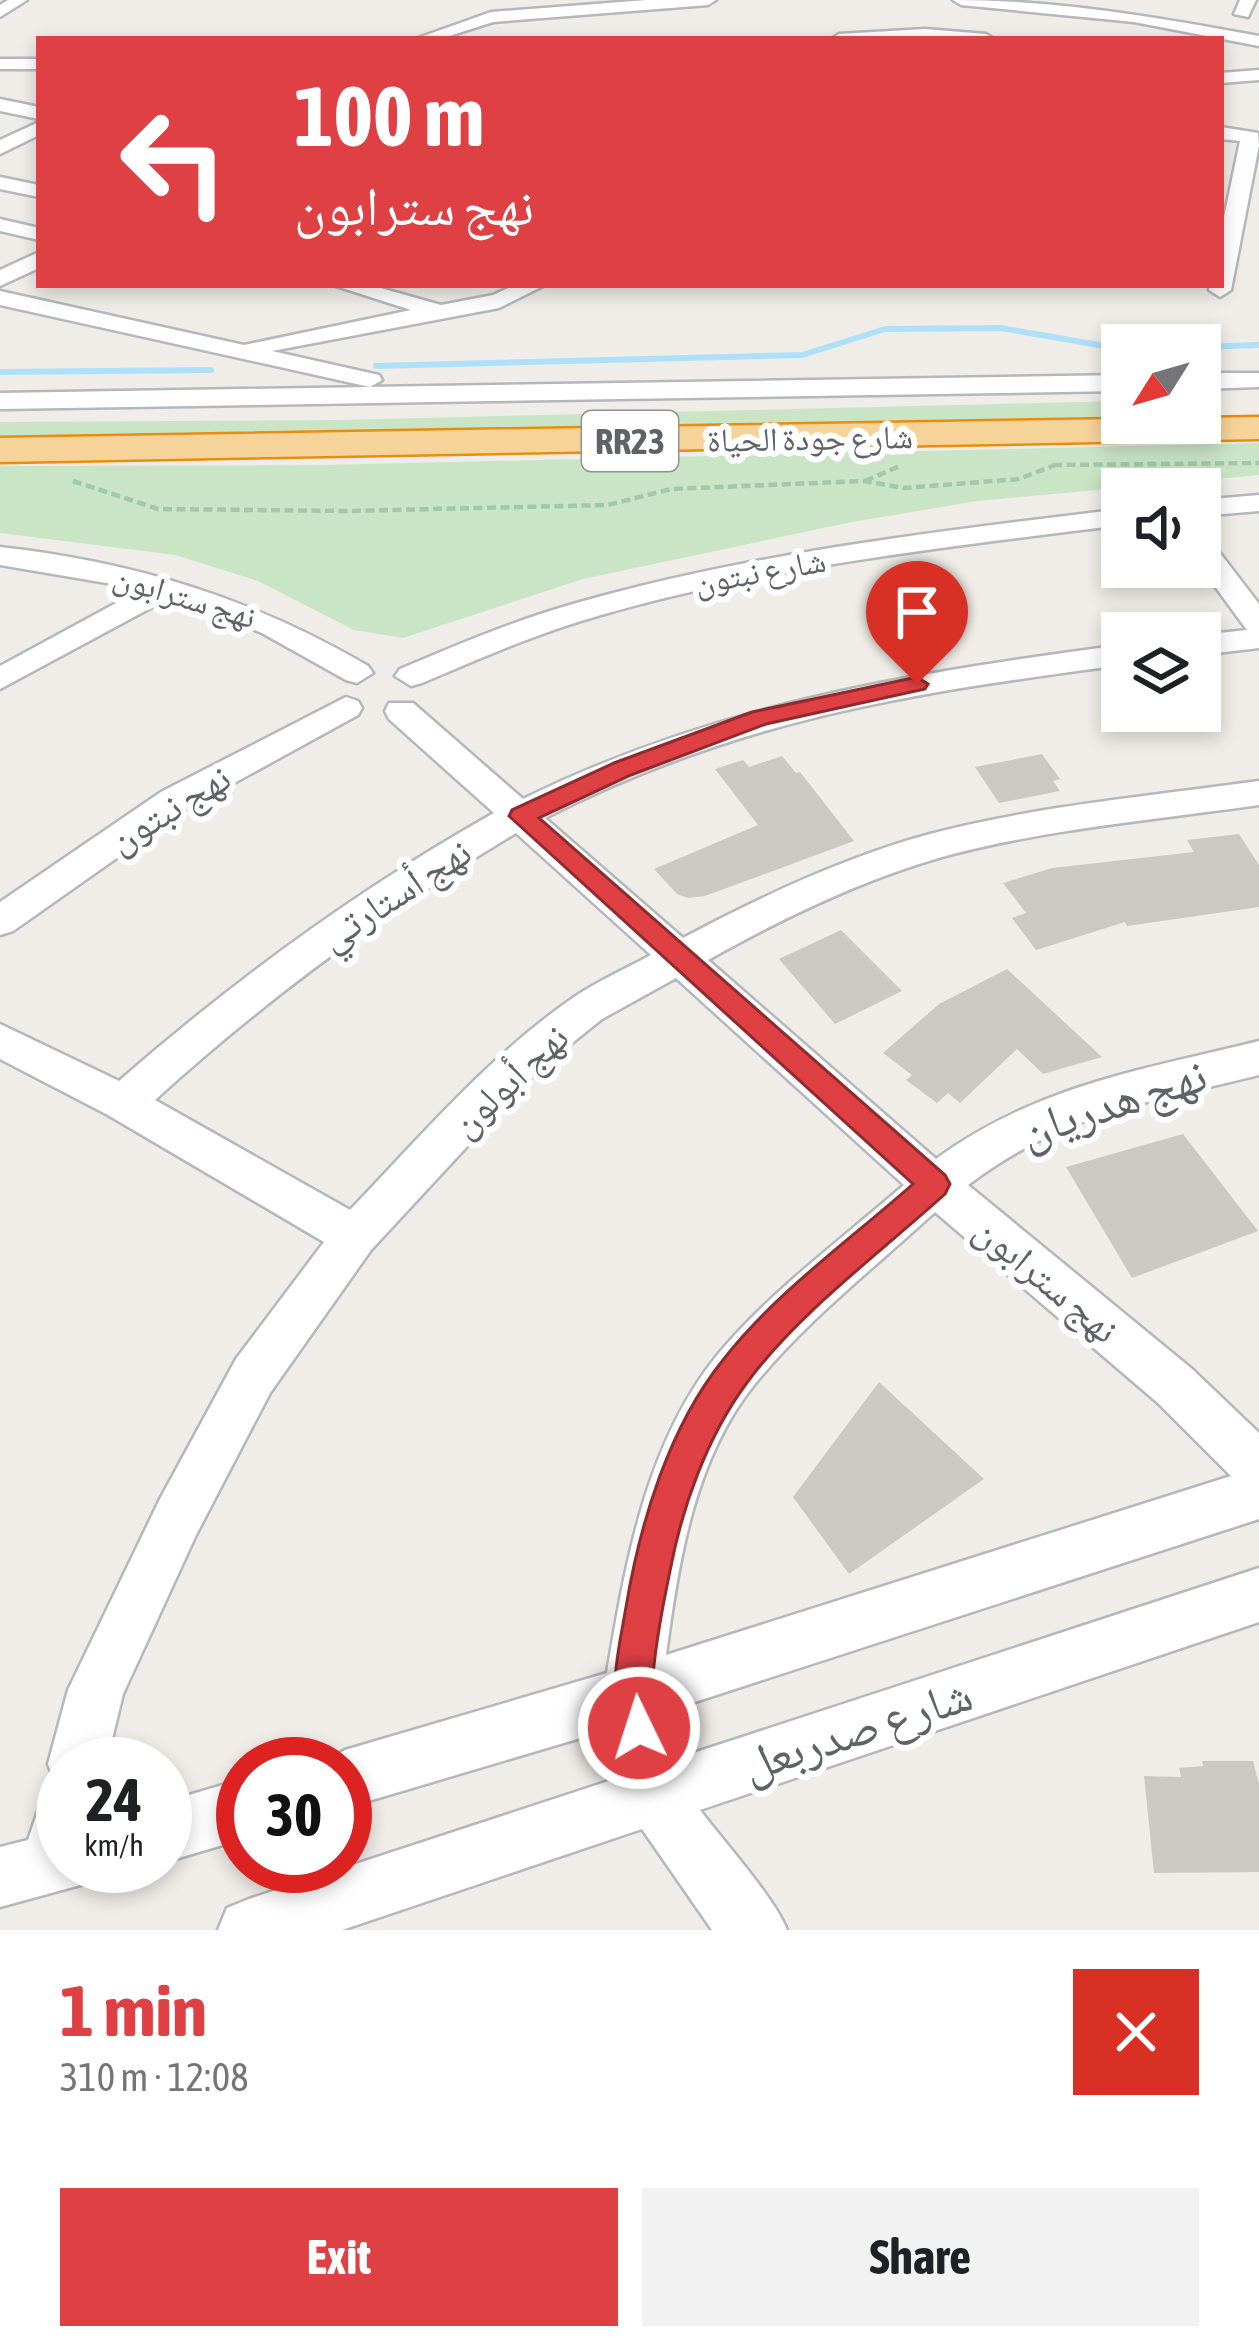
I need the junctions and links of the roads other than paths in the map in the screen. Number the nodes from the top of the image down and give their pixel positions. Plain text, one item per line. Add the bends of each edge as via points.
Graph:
1 (19, 0) edge
2 (708, 0) edge
3 (962, 0) edge
4 (1003, 2) edge
5 (1141, 6) edge
6 (1184, 6) dead end
7 (1250, 10) edge
8 (0, 11) edge
9 (1222, 12) dead end
10 (459, 26) junction
11 (516, 34) dead end
12 (431, 36) edge
13 (891, 36) edge
14 (949, 36) edge
15 (1126, 36) edge
16 (1259, 41) edge
17 (6, 63) edge
18 (36, 64) edge
19 (1259, 75) edge
20 (1224, 78) edge
21 (0, 105) edge
22 (36, 112) edge
23 (36, 129) edge
24 (1224, 134) edge
25 (2, 146) edge
26 (36, 151) edge
27 (1232, 173) edge
28 (0, 183) edge
29 (36, 190) edge
30 (1227, 217) edge
31 (1224, 252) edge
32 (36, 261) edge
33 (1, 283) edge
34 (355, 288) edge
35 (527, 288) edge
36 (443, 311) junction
37 (244, 352) junction
38 (1259, 380) edge
39 (1221, 381) edge
40 (1101, 383) edge
41 (434, 394) junction
42 (1259, 394) edge
43 (1221, 395) edge
44 (221, 398) junction
45 (1101, 398) edge
46 (0, 401) edge
47 (0, 418) edge
48 (1259, 428) edge
49 (0, 450) edge
50 (1259, 503) edge
51 (1221, 506) edge
52 (1101, 520) edge
53 (0, 556) edge
54 (1221, 574) edge
55 (169, 586) junction
56 (1259, 625) edge
57 (1259, 638) edge
58 (1221, 643) edge
59 (1101, 658) edge
60 (357, 673) junction
61 (0, 679) edge
62 (406, 694) junction
63 (346, 708) junction
64 (1259, 793) edge
65 (521, 816) junction
66 (0, 921) edge
67 (677, 958) junction
68 (0, 1040) edge
69 (1259, 1058) edge
70 (123, 1102) junction
71 (934, 1184) junction
72 (355, 1236) junction
73 (1259, 1468) edge
74 (1259, 1493) edge
75 (1259, 1595) edge
76 (632, 1694) junction
77 (84, 1737) edge
78 (372, 1771) edge
79 (655, 1796) junction
80 (249, 1930) edge
81 (757, 1930) edge

1 - 8 street
2 - 10 street via 505,15
3 - 4 street
4 - 5 street
5 - 6 street
5 - 15 street
5 - 16 street
7 - 9 street
10 - 11 street
10 - 12 street
13 - 14 street
17 - 18 street
19 - 20 street
21 - 22 street
23 - 25 street
24 - 27 street via 1251,137
25 - 26 street
27 - 30 street
28 - 29 street
30 - 31 street
32 - 33 street
33 - 37 street
34 - 36 street
35 - 36 street
36 - 37 street
37 - 41 street
37 - 44 street via 248,379
38 - 39 street
40 - 41 street
41 - 44 street
42 - 43 highway
44 - 46 street
45 - 47 highway, شارع جودة الحياة / RR23
48 - 49 highway, شارع جودة الحياة / RR23
50 - 51 street
52 - 62 street, شارع نبتون via 652,592 500,639
53 - 55 street, نهج سترابون
54 - 56 street
55 - 60 street, نهج سترابون via 293,632
55 - 61 street
57 - 58 street
59 - 65 street, نهج أستارتي via 917,684 760,718
60 - 62 street via 386,668
60 - 63 street via 340,690
62 - 63 street via 371,717
62 - 65 street, نهج سترابون
63 - 66 street, نهج نبتون via 173,801
64 - 67 street, نهج أبولون via 931,847 766,910
65 - 67 street, نهج سترابون
65 - 70 street, نهج أستارتي via 369,904 194,1037
67 - 71 street, نهج سترابون
67 - 72 street, نهج أبولون via 548,1039
68 - 70 street
69 - 71 street, نهج هدريان via 1071,1105 998,1138
70 - 72 street
71 - 73 street, نهج سترابون via 1175,1386
71 - 76 street, نهج هدريان via 772,1330 706,1418 651,1568
72 - 77 street, نهج أبولون via 253,1376 96,1690
74 - 76 street
75 - 79 street, شارع صدربعل
76 - 78 street
76 - 79 street, نهج هدريان
79 - 80 street, شارع صدربعل
79 - 81 street, نهج هدريان

